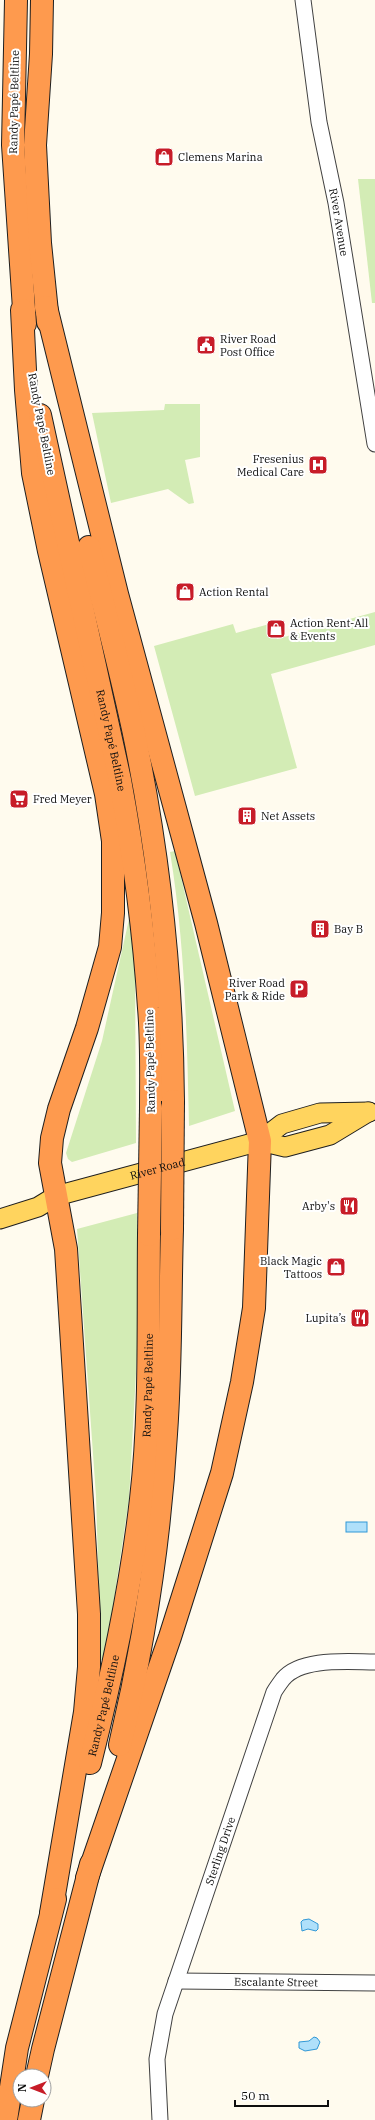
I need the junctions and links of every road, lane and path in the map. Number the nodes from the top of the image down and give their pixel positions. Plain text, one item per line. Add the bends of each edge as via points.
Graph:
1 (16, 0) edge
2 (42, 0) edge
3 (302, 0) edge
4 (46, 307) junction
5 (22, 310) junction
6 (375, 444) edge
7 (372, 1111) edge
8 (260, 1141) junction
9 (56, 1196) junction
10 (0, 1208) edge
11 (0, 1219) edge
12 (375, 1662) edge
13 (88, 1878) junction
14 (51, 1914) junction
15 (176, 1981) junction
16 (375, 1983) edge
17 (39, 2068) edge
18 (31, 2108) edge
19 (6, 2120) edge
20 (29, 2120) edge
21 (160, 2120) edge

1 - 5 highway, Randy Papé Beltline via 12,145
2 - 4 highway, Randy Papé Beltline via 35,145
3 - 6 street, River Avenue via 319,122 336,203
4 - 8 highway via 117,594 206,923
4 - 13 highway, Randy Papé Beltline, bridge via 57,388 76,490 133,728 155,856 168,968 173,1101 166,1434 150,1588 132,1694
5 - 9 highway via 33,473 106,794 113,841 114,913 110,947 54,1130 50,1170
5 - 14 highway, Randy Papé Beltline, bridge via 41,423 130,831 150,1010 147,1398 141,1498 109,1687
7 - 8 main road, River Road via 330,1135 285,1146
8 - 9 main road, River Road
8 - 13 highway via 254,1308 242,1382 222,1473
9 - 10 main road via 35,1196
9 - 11 main road via 38,1207
9 - 14 highway via 66,1249 89,1614 89,1667 85,1712
12 - 15 street, Sterling Drive via 311,1664 283,1678 274,1692
13 - 17 highway, Randy Papé Beltline
14 - 19 highway, Randy Papé Beltline via 17,2048
15 - 16 street, Escalante Street
15 - 21 street, Sterling Drive via 160,2035 156,2059
18 - 20 highway

